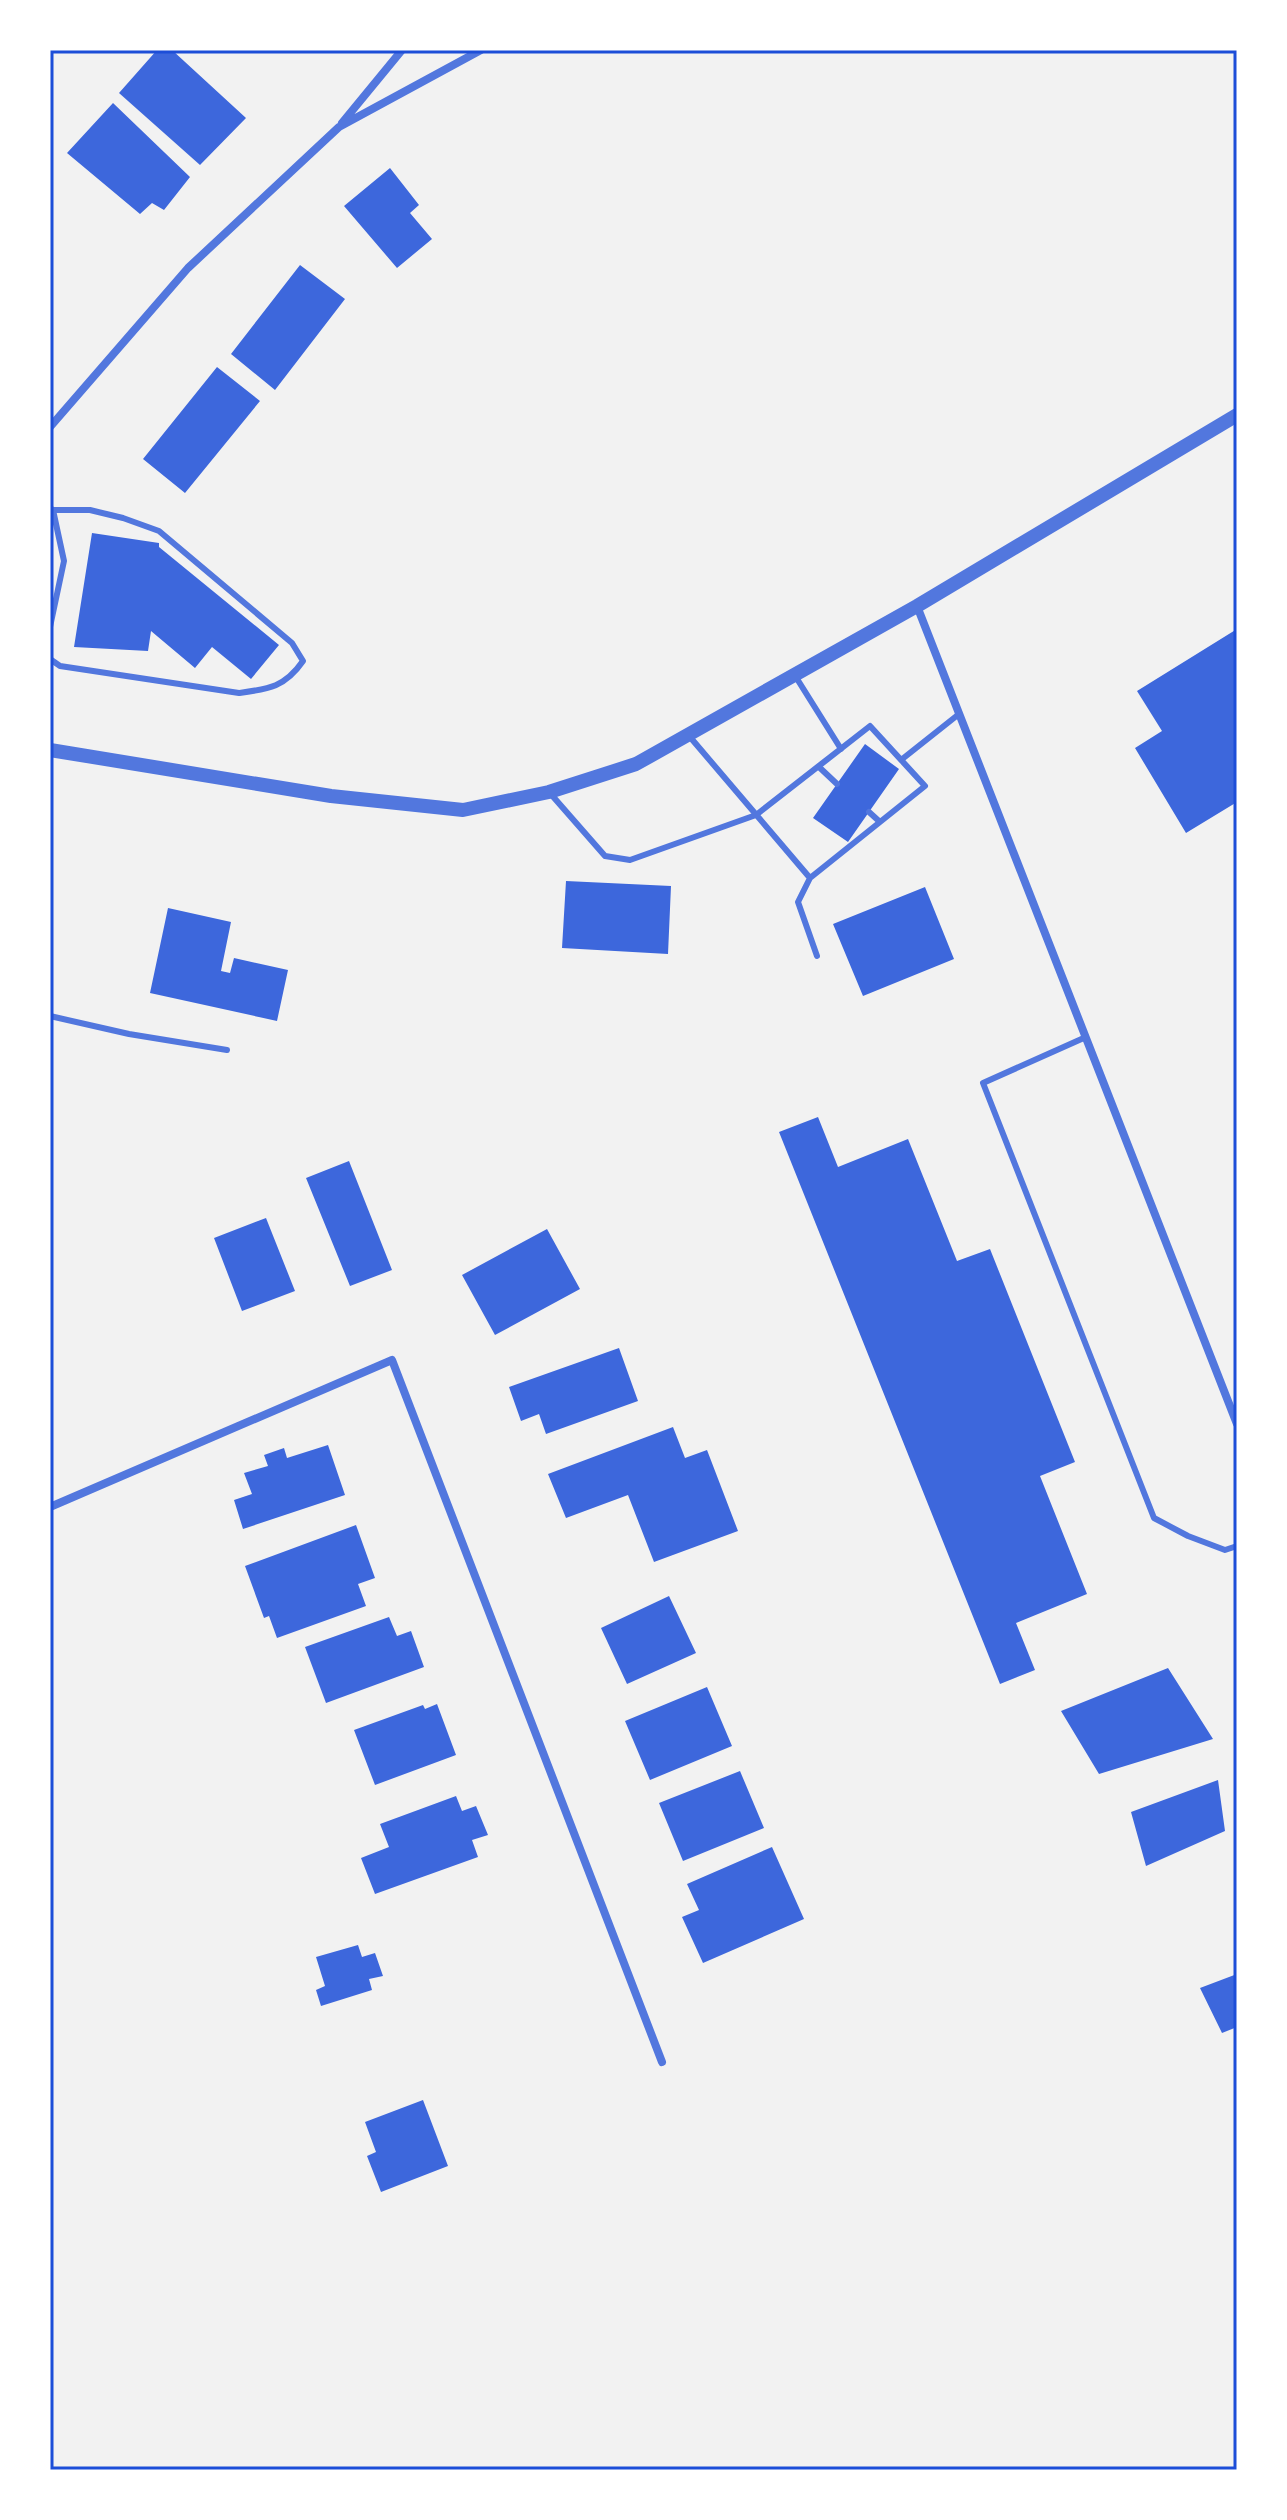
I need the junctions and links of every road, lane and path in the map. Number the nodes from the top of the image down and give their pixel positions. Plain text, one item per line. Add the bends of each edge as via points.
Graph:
1 (402, 50) edge
2 (481, 50) edge
3 (339, 127) junction
4 (1237, 415) edge
5 (50, 427) edge
6 (52, 509) edge
7 (917, 606) junction
8 (50, 627) edge
9 (50, 659) edge
10 (794, 674) junction
11 (959, 714) junction
12 (688, 734) junction
13 (841, 749) junction
14 (50, 750) edge
15 (901, 760) junction
16 (819, 767) junction
17 (837, 784) dead end
18 (549, 792) junction
19 (869, 812) dead end
20 (756, 815) junction
21 (880, 822) junction
22 (810, 878) junction
23 (817, 956) dead end
24 (50, 1016) edge
25 (1086, 1037) junction
26 (227, 1050) dead end
27 (1237, 1424) edge
28 (50, 1507) edge
29 (1237, 1546) edge
30 (662, 2062) dead end

1 - 3 street
2 - 3 street
3 - 5 street via 188,268
4 - 7 street
6 - 8 lane via 64,561
6 - 9 lane via 90,510 159,531 292,643 303,661 292,677 267,690 239,693 60,666
7 - 10 street
7 - 11 street
10 - 12 street
10 - 13 lane
11 - 15 lane
11 - 25 street
12 - 18 street via 636,764
12 - 20 lane
13 - 15 lane via 870,726
13 - 16 lane
14 - 18 street via 331,796 463,810
15 - 21 lane via 925,786
16 - 17 lane
16 - 20 lane
18 - 20 lane via 605,856 630,860
19 - 21 lane
20 - 22 lane
21 - 22 lane
22 - 23 lane via 798,902
24 - 26 lane
25 - 27 street
25 - 29 lane via 983,1083 1154,1518 1225,1550
28 - 30 street via 392,1360

